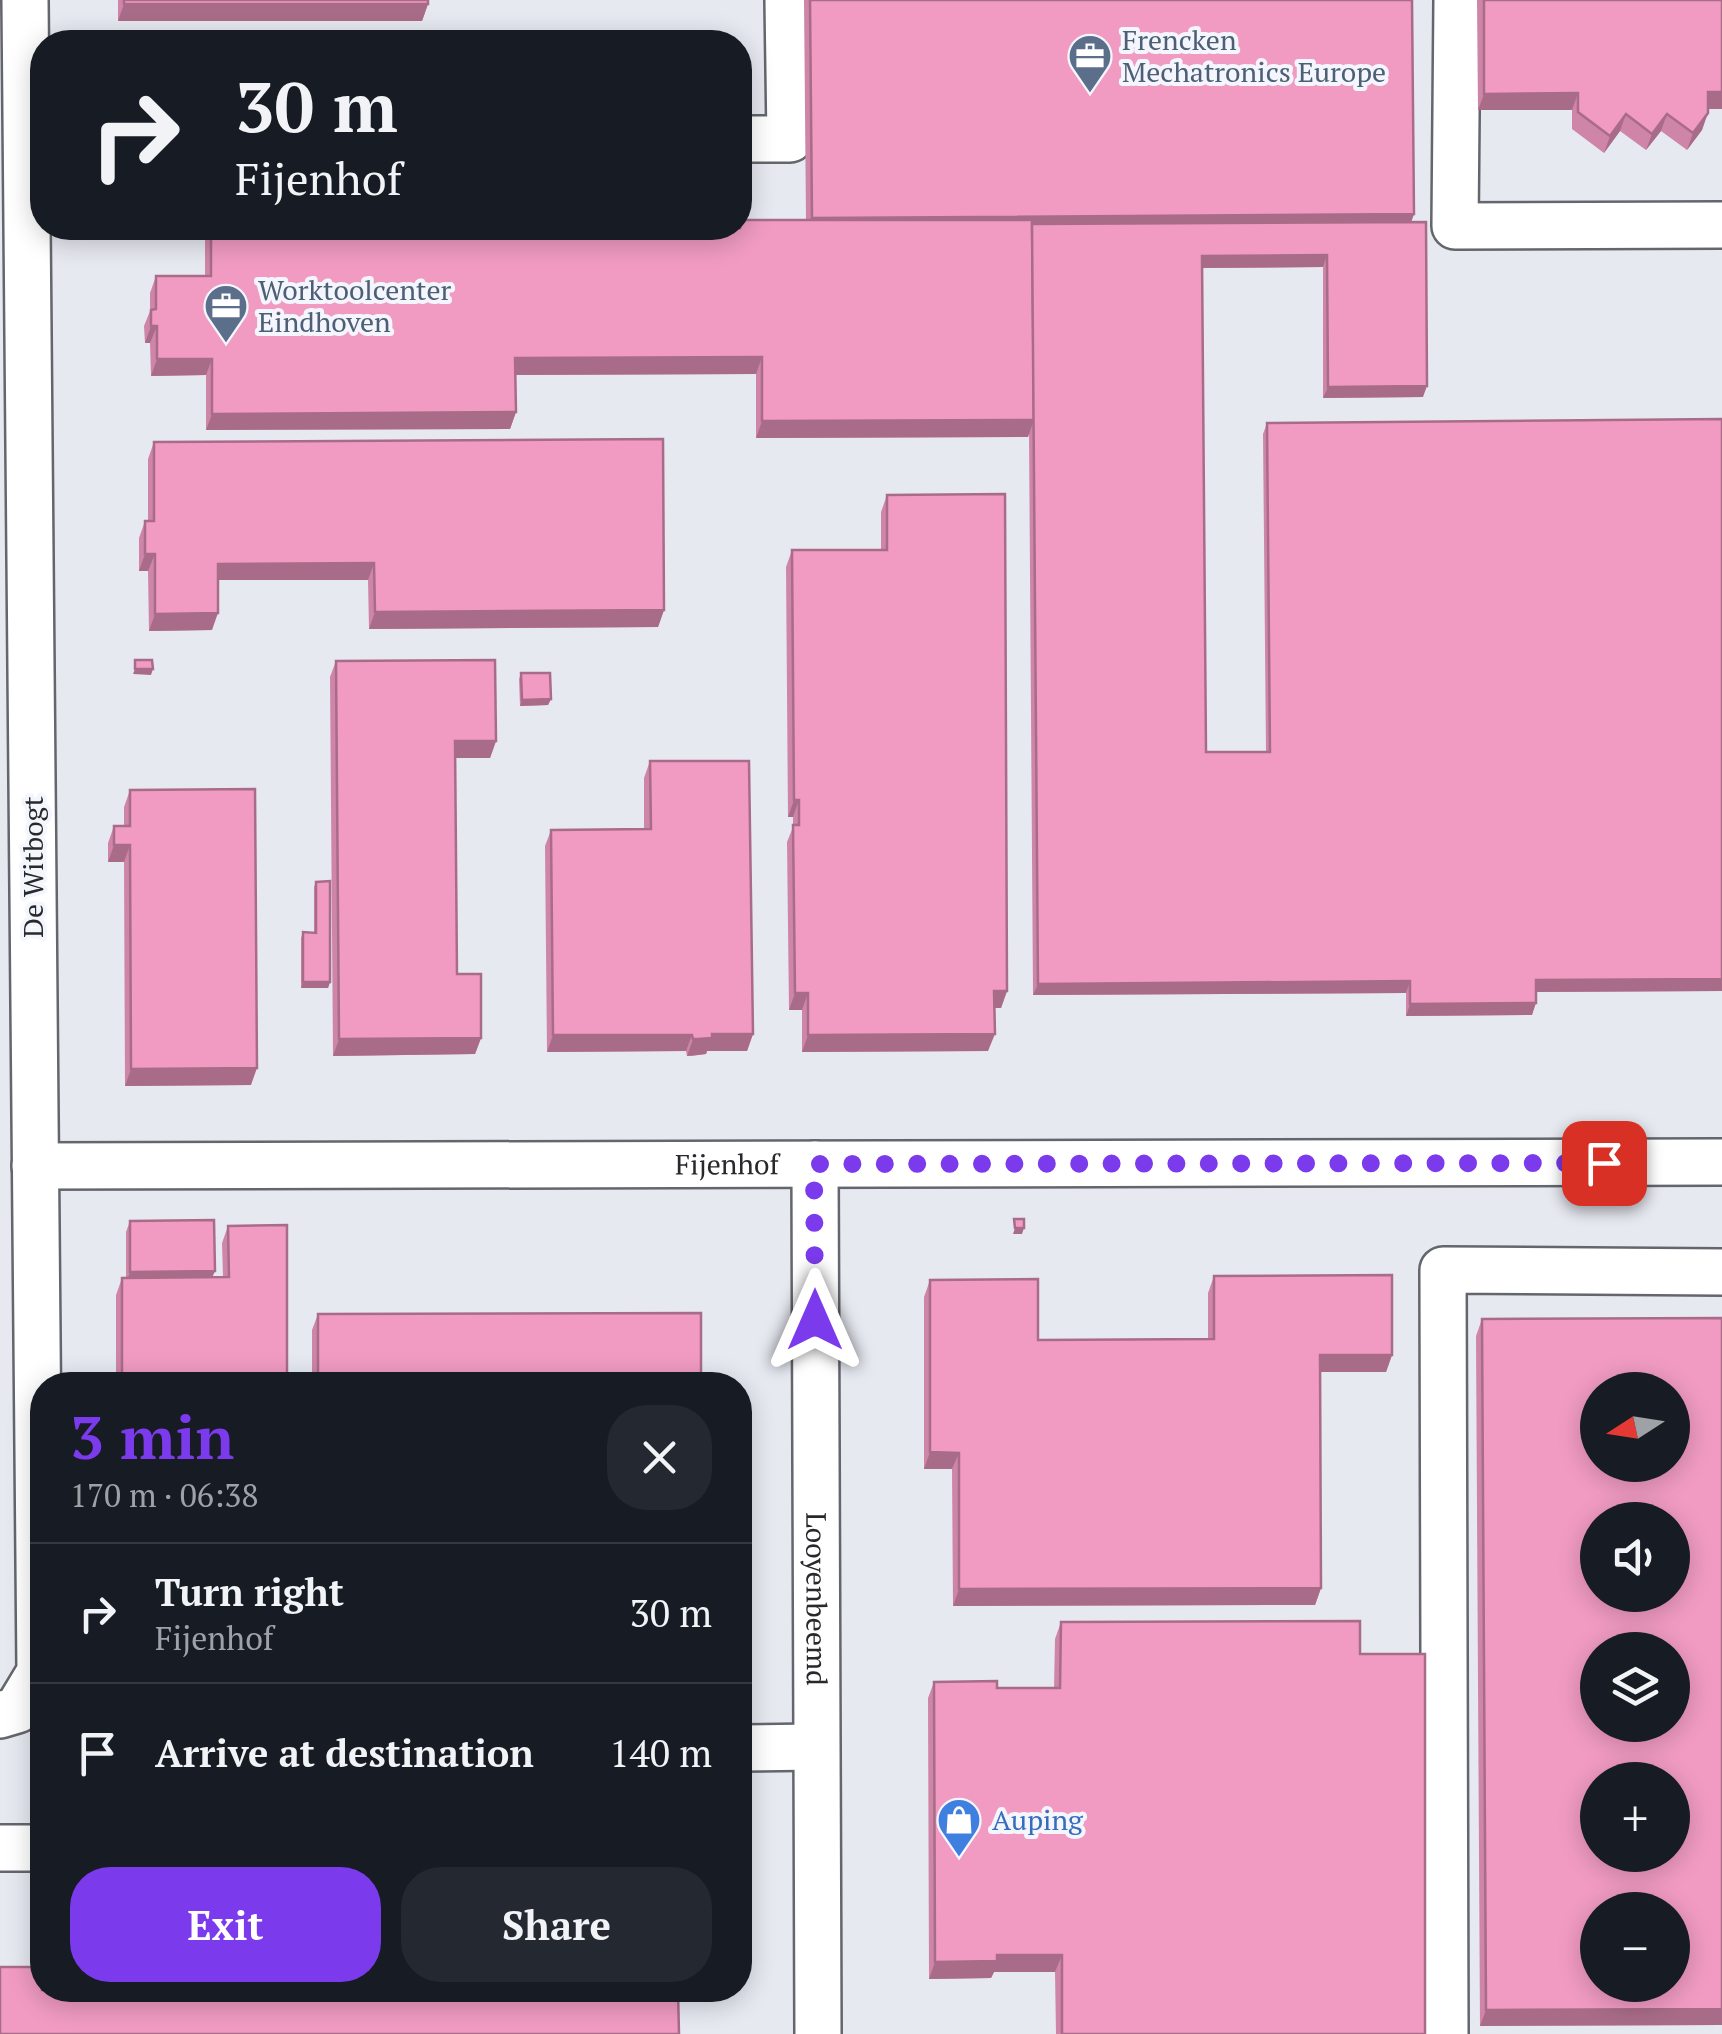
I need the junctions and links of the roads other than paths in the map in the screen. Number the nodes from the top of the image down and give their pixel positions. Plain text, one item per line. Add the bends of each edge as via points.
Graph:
1 (25, 0) edge
2 (788, 0) edge
3 (828, 0) edge
4 (1456, 0) edge
5 (30, 74) edge
6 (829, 100) edge
7 (752, 139) edge
8 (1722, 226) edge
9 (35, 240) edge
10 (1722, 1162) edge
11 (814, 1164) junction
12 (35, 1166) junction
13 (1722, 1272) edge
14 (37, 1372) edge
15 (30, 1689) edge
16 (0, 1715) edge
17 (816, 1747) junction
18 (752, 1748) edge
19 (0, 1848) edge
20 (30, 1848) edge
21 (818, 2034) edge
22 (1445, 2034) edge

1 - 5 street, De Witbogt
2 - 7 street via 790,139
3 - 6 street
4 - 8 street via 1456,226
9 - 12 street, De Witbogt
10 - 11 street, Fijenhof
11 - 12 street, Fijenhof
11 - 17 street, Looyenbeemd
12 - 14 street, De Witbogt
13 - 22 street via 1443,1270
15 - 16 street, De Witbogt via 17,1710
17 - 18 street
17 - 21 street, Looyenbeemd
19 - 20 street

